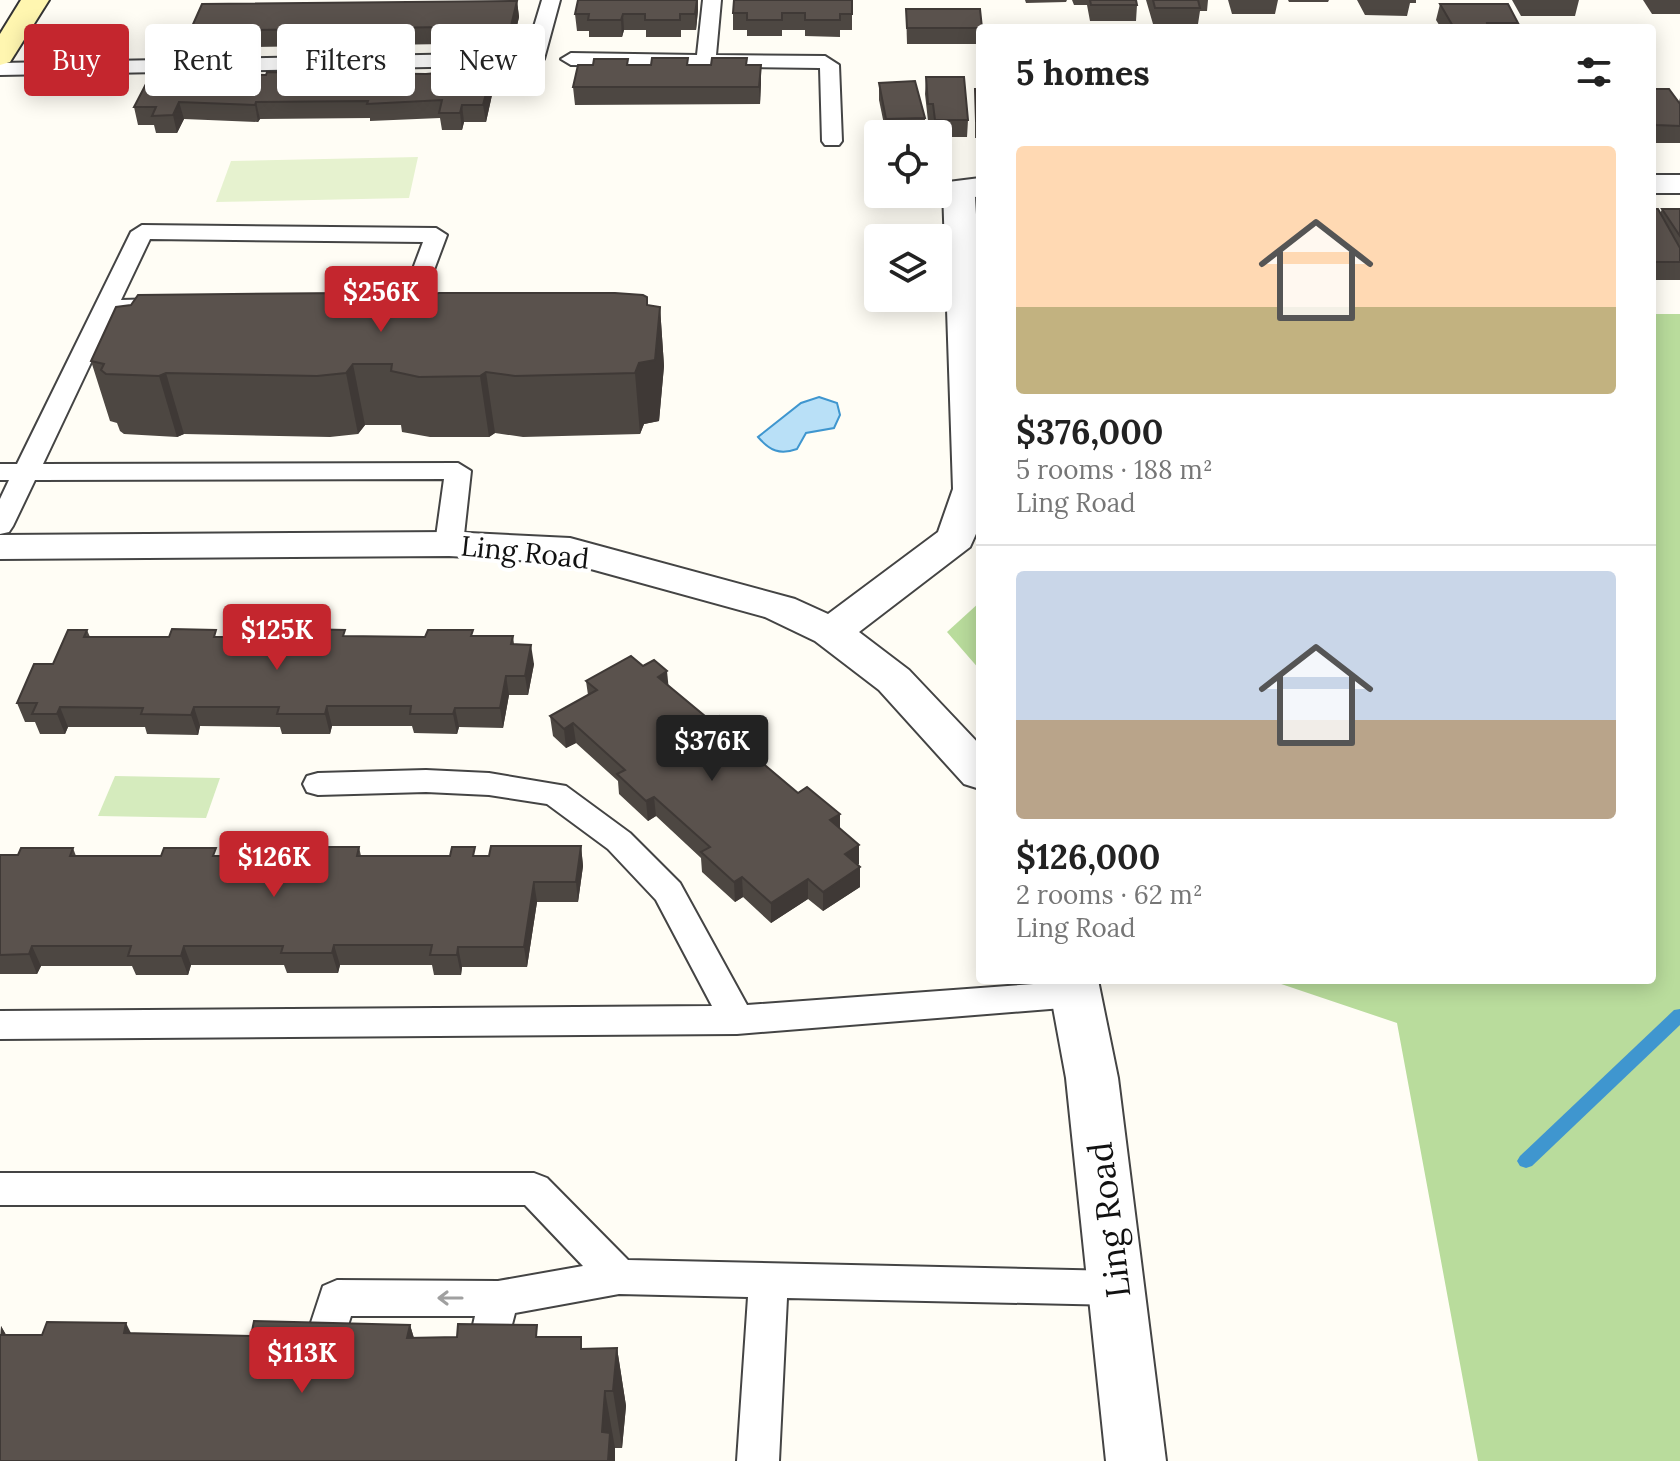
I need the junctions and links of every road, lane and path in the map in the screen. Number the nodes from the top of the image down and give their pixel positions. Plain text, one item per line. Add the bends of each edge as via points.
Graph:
1 (35, 0) edge
2 (551, 0) edge
3 (712, 0) edge
4 (0, 56) edge
5 (571, 59) dead end
6 (706, 59) junction
7 (0, 69) edge
8 (832, 141) dead end
9 (1656, 184) edge
10 (1680, 184) edge
11 (976, 187) edge
12 (350, 305) edge
13 (183, 306) edge
14 (106, 307) junction
15 (12, 473) edge
16 (0, 526) edge
17 (449, 544) junction
18 (0, 547) edge
19 (830, 631) junction
20 (976, 769) edge
21 (318, 784) dead end
22 (1074, 987) edge
23 (737, 1020) junction
24 (0, 1025) edge
25 (0, 1189) edge
26 (619, 1277) junction
27 (769, 1278) junction
28 (1118, 1288) junction
29 (498, 1299) junction
30 (313, 1380) edge
31 (480, 1382) edge
32 (758, 1461) edge
33 (1136, 1461) edge

1 - 4 main road
2 - 7 lane via 534,59
3 - 6 lane
5 - 6 lane
6 - 8 lane via 825,62 832,69
9 - 10 street
11 - 19 street via 959,189 972,489 956,538
12 - 14 lane via 411,305 436,235 142,232
13 - 14 lane
14 - 15 lane
15 - 16 lane
15 - 17 lane via 458,471
17 - 18 street, Ling Road
17 - 19 street, Ling Road via 570,551 780,608
19 - 20 street, Ling Road via 894,680
21 - 23 lane via 426,781 555,794 619,841 668,892
22 - 23 lane
22 - 28 street, Ling Road via 1092,1078
23 - 24 lane
25 - 26 lane via 534,1189
26 - 27 lane
26 - 29 lane
27 - 28 lane
27 - 32 lane
28 - 33 street, Ling Road
29 -> 30 lane via 337,1298
29 - 31 lane

